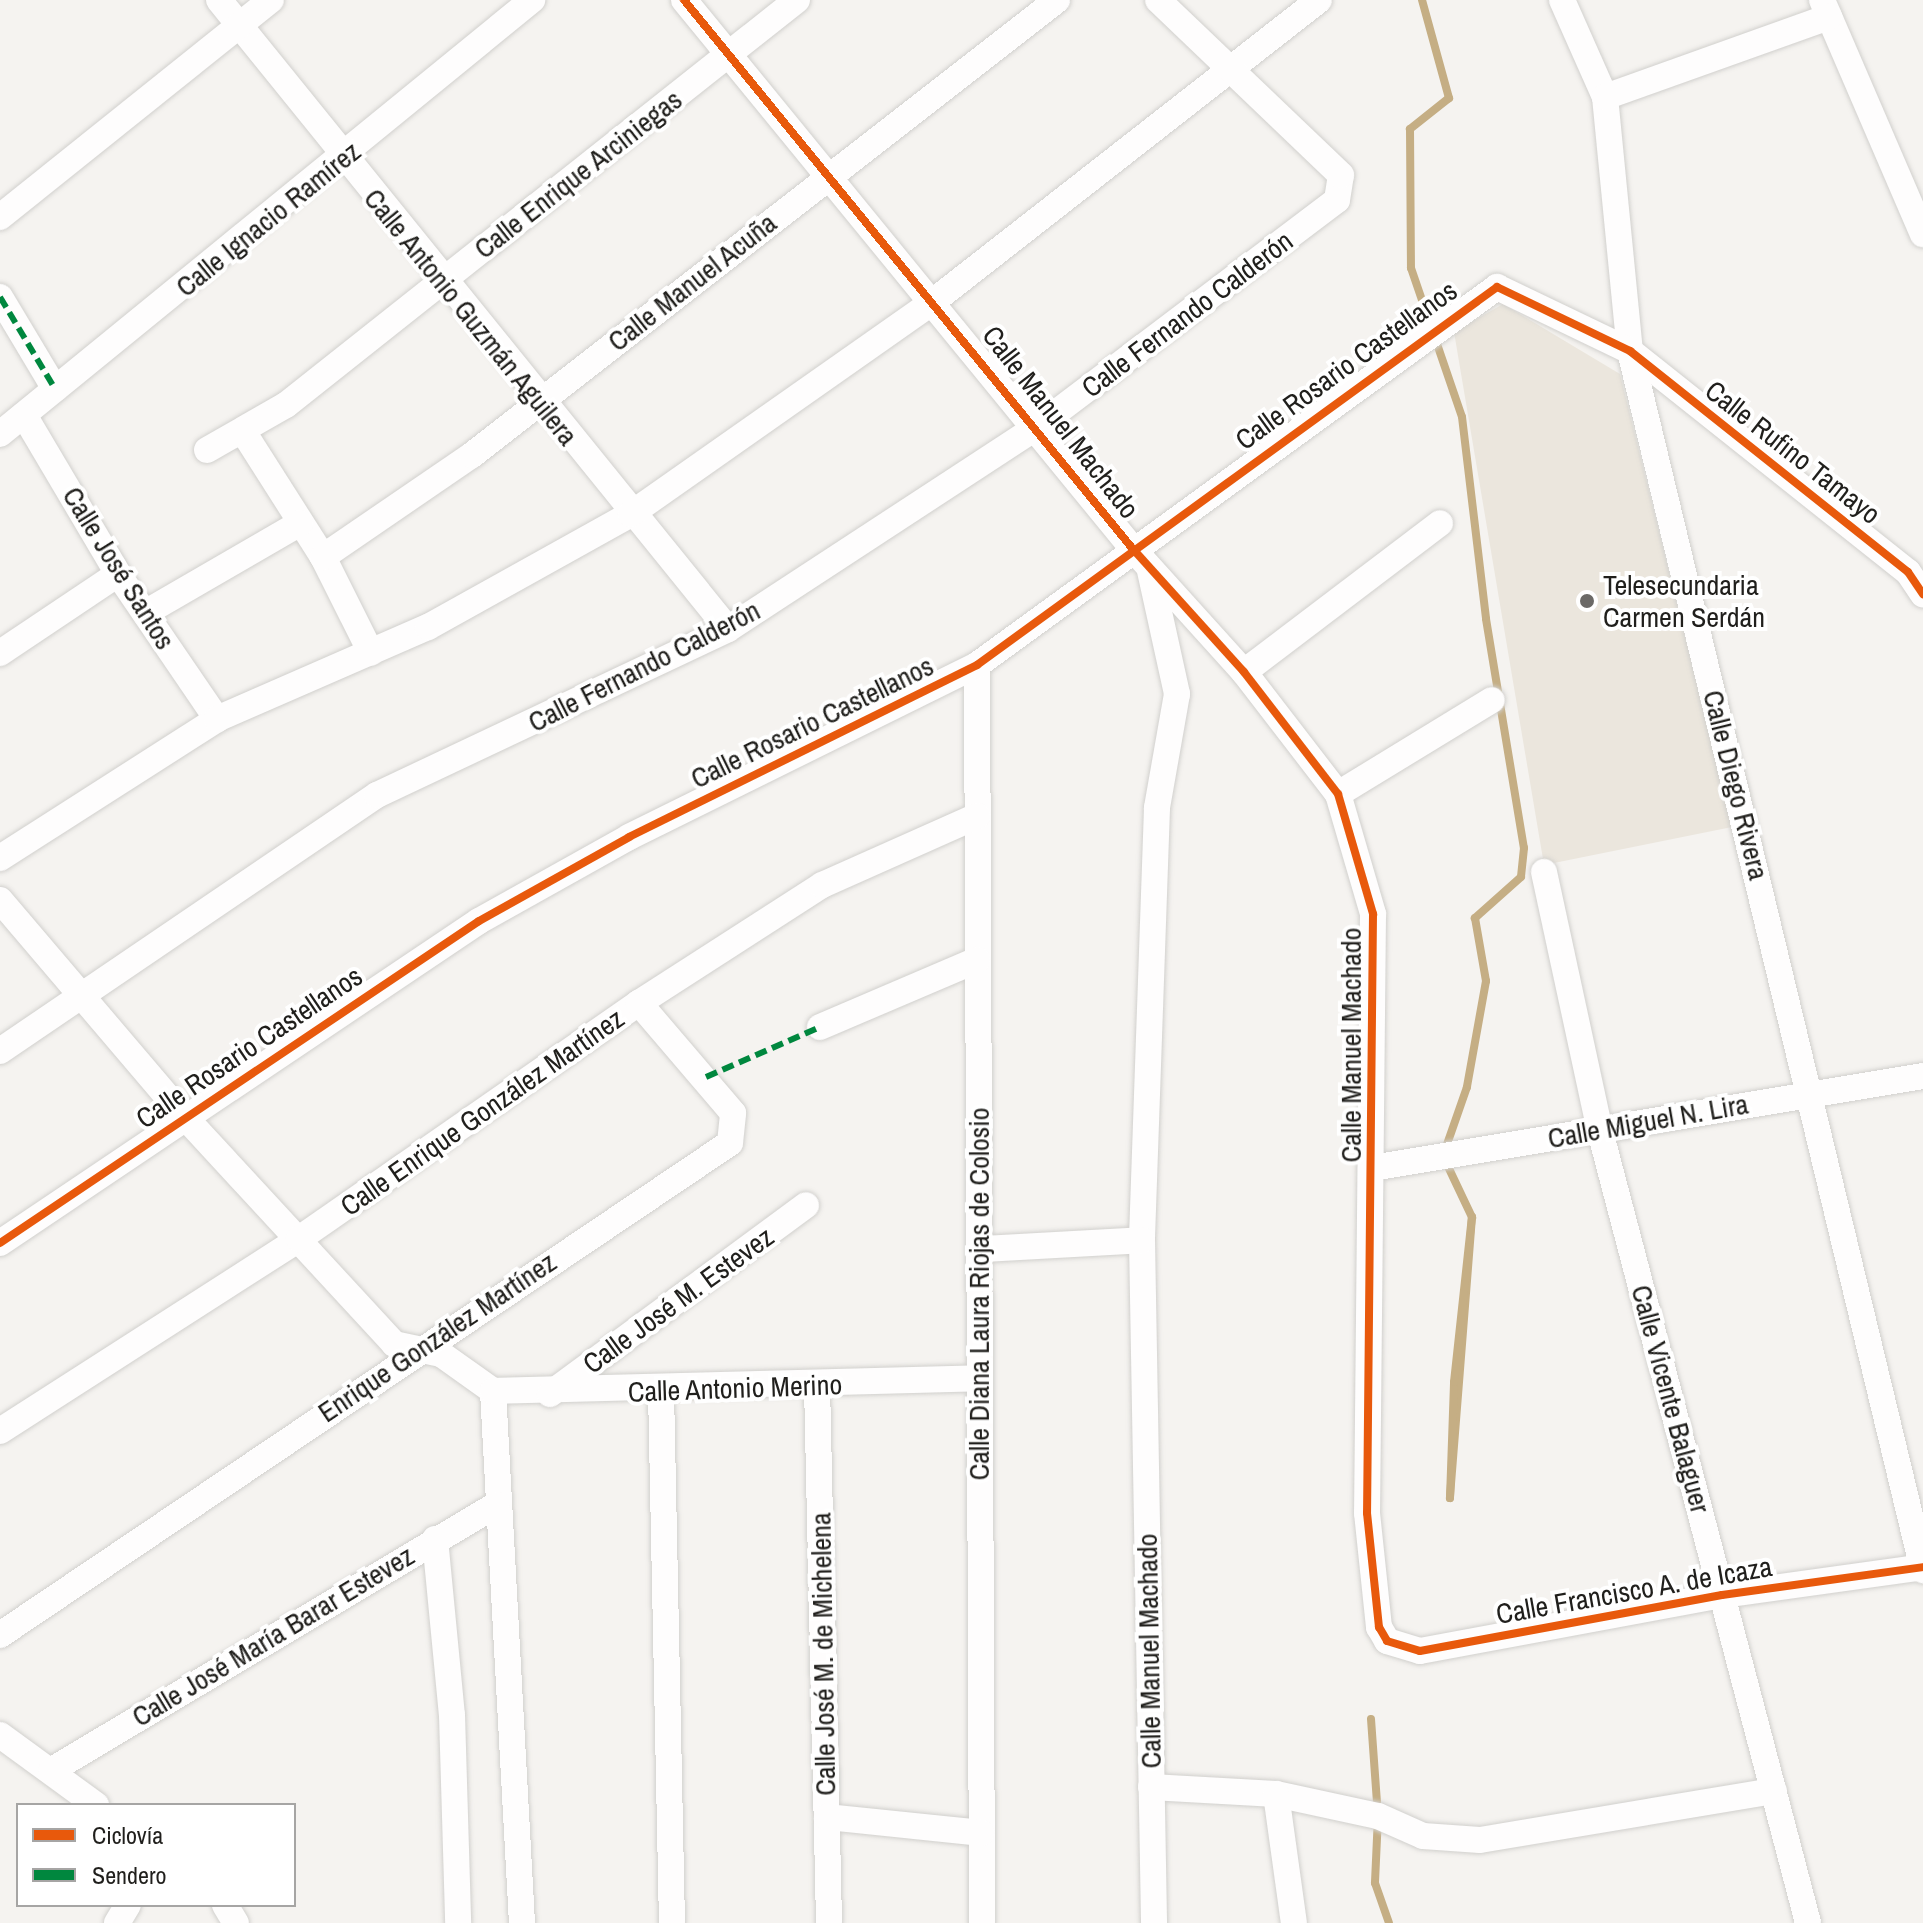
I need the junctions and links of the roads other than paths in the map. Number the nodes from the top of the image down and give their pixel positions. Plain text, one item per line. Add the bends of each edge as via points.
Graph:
1 (219, 0) edge
2 (271, 0) edge
3 (532, 0) edge
4 (684, 0) edge
5 (797, 0) edge
6 (1057, 0) edge
7 (1158, 0) edge
8 (1319, 0) edge
9 (1562, 0) edge
10 (1826, 8) edge
11 (239, 26) junction
12 (727, 57) junction
13 (1228, 70) junction
14 (1605, 97) junction
15 (344, 159) junction
16 (829, 175) junction
17 (0, 217) edge
18 (1923, 234) edge
19 (442, 282) junction
20 (0, 297) edge
21 (935, 300) junction
22 (1630, 351) junction
23 (55, 389) junction
24 (539, 402) junction
25 (24, 415) junction
26 (1037, 427) junction
27 (244, 433) junction
28 (0, 434) edge
29 (207, 450) dead end
30 (631, 514) junction
31 (300, 523) junction
32 (1440, 523) dead end
33 (323, 557) junction
34 (1141, 558) junction
35 (118, 574) junction
36 (1923, 594) edge
37 (145, 613) junction
38 (728, 629) junction
39 (0, 653) edge
40 (371, 653) junction
41 (977, 665) junction
42 (1244, 672) junction
43 (1492, 700) dead end
44 (217, 719) junction
45 (1338, 794) junction
46 (977, 816) junction
47 (0, 858) edge
48 (1544, 872) dead end
49 (0, 900) edge
50 (977, 960) junction
51 (78, 994) junction
52 (639, 1003) junction
53 (820, 1027) dead end
54 (0, 1051) edge
55 (1923, 1076) edge
56 (1808, 1091) junction
57 (183, 1115) junction
58 (1600, 1131) junction
59 (1372, 1168) junction
60 (806, 1205) dead end
61 (299, 1239) junction
62 (1142, 1240) junction
63 (0, 1243) edge
64 (983, 1249) junction
65 (418, 1352) junction
66 (977, 1378) junction
67 (817, 1385) junction
68 (661, 1390) junction
69 (493, 1391) junction
70 (550, 1394) junction
71 (0, 1431) edge
72 (496, 1505) junction
73 (435, 1539) junction
74 (1923, 1568) edge
75 (1722, 1595) junction
76 (0, 1635) edge
77 (1400, 1649) joint
78 (3, 1745) edge
79 (52, 1770) junction
80 (1151, 1787) junction
81 (1774, 1791) junction
82 (1276, 1794) junction
83 (93, 1803) edge
84 (827, 1817) junction
85 (981, 1833) junction
86 (458, 1923) edge
87 (522, 1923) edge
88 (672, 1923) edge
89 (829, 1923) edge
90 (982, 1923) edge
91 (1154, 1923) edge
92 (1294, 1923) edge
93 (1808, 1923) edge

1 - 11 street, Calle Antonio Guzmán Aguilera
2 - 11 street
3 - 15 street, Calle Ignacio Ramírez
4 - 12 street, Calle Manuel Machado
5 - 12 street, Calle Enrique Arciniegas
6 - 16 street, Calle Manuel Acuña
7 - 13 street
8 - 13 street
9 - 14 street, Calle Diego Rivera
10 - 14 street
10 - 18 street
11 - 15 street, Calle Antonio Guzmán Aguilera
11 - 17 street
12 - 16 street, Calle Manuel Machado
12 - 19 street, Calle Enrique Arciniegas
13 - 21 street
13 - 26 street, Calle Fernando Calderón via 1341,175 1337,200
14 - 22 street, Calle Diego Rivera
15 - 19 street, Calle Antonio Guzmán Aguilera
15 - 23 street, Calle Ignacio Ramírez
16 - 21 street, Calle Manuel Machado
16 - 24 street, Calle Manuel Acuña
19 - 24 street, Calle Antonio Guzmán Aguilera
19 - 27 street, Calle Enrique Arciniegas
20 - 23 street
21 - 26 street, Calle Manuel Machado
21 - 30 street
22 - 34 street, Calle Rosario Castellanos via 1497,287
22 - 36 street, Calle Rufino Tamayo via 1908,572
22 - 56 street, Calle Diego Rivera
23 - 25 street, Calle Ignacio Ramírez
24 - 30 street, Calle Antonio Guzmán Aguilera
24 - 33 street, Calle Manuel Acuña via 390,515
25 - 28 street, Calle Ignacio Ramírez
25 - 35 street, Calle José Santos
26 - 34 street, Calle Manuel Machado
26 - 38 street, Calle Fernando Calderón
27 - 29 street, Calle Enrique Arciniegas
27 - 31 street
30 - 38 street, Calle Antonio Guzmán Aguilera
30 - 40 street
31 - 33 street
31 - 37 street
32 - 42 street
33 - 40 street
34 - 41 street, Calle Rosario Castellanos
34 - 42 street, Calle Manuel Machado
34 - 62 street, Calle Manuel Machado via 1177,694 1157,808
35 - 37 street, Calle José Santos
35 - 39 street
37 - 44 street, Calle José Santos
38 - 51 street, Calle Fernando Calderón via 377,795
40 - 44 street
41 - 46 street, Calle Diana Laura Riojas de Colosio
41 - 57 street, Calle Rosario Castellanos via 629,837 479,921
42 - 45 street, Calle Manuel Machado
43 - 45 street
44 - 47 street
45 - 59 street, Calle Manuel Machado via 1373,914
46 - 50 street, Calle Diana Laura Riojas de Colosio
46 - 52 street, Calle Enrique González Martínez via 858,866
48 - 58 street, Calle Vicente Balaguer
49 - 51 street
50 - 53 street
50 - 64 street, Calle Diana Laura Riojas de Colosio
51 - 54 street, Calle Fernando Calderón
51 - 57 street
52 - 61 street, Calle Enrique González Martínez
52 - 65 street, Enrique González Martínez via 733,1113 730,1143
55 - 56 street, Calle Miguel N. Lira
56 - 58 street, Calle Miguel N. Lira
56 - 74 street, Calle Diego Rivera
57 - 61 street
57 - 63 street, Calle Rosario Castellanos
58 - 59 street, Calle Miguel N. Lira
58 - 75 street, Calle Vicente Balaguer
59 - 77 street, Calle Manuel Machado via 1367,1513 1379,1627
60 - 70 street, Calle José M. Estevez
61 - 65 street via 394,1344
61 - 71 street, Calle Enrique González Martínez
62 - 64 street
62 - 80 street, Calle Manuel Machado
64 - 66 street, Calle Diana Laura Riojas de Colosio
65 - 69 street via 450,1359
65 - 76 street, Enrique González Martínez
66 - 67 street, Calle Antonio Merino
66 - 85 street, Calle Diana Laura Riojas de Colosio
67 - 68 street, Calle Antonio Merino
67 - 84 street, Calle José M. de Michelena
68 - 70 street, Calle Antonio Merino
68 - 88 street
69 - 70 street, Calle Antonio Merino
69 - 72 street
72 - 73 street, Calle José María Barar Estevez
72 - 87 street
73 - 79 street, Calle José María Barar Estevez
73 - 86 street via 452,1715
74 - 75 street, Calle Francisco A. de Icaza
75 - 77 street, Calle Francisco A. de Icaza via 1420,1651
75 - 81 street, Calle Vicente Balaguer
78 - 79 street
79 - 83 street
80 - 82 street
80 - 91 street, Calle Manuel Machado
81 - 82 street via 1480,1840 1423,1836 1378,1816
81 - 93 street, Calle Vicente Balaguer
82 - 92 street
84 - 85 street
84 - 89 street, Calle José M. de Michelena
85 - 90 street, Calle Diana Laura Riojas de Colosio

